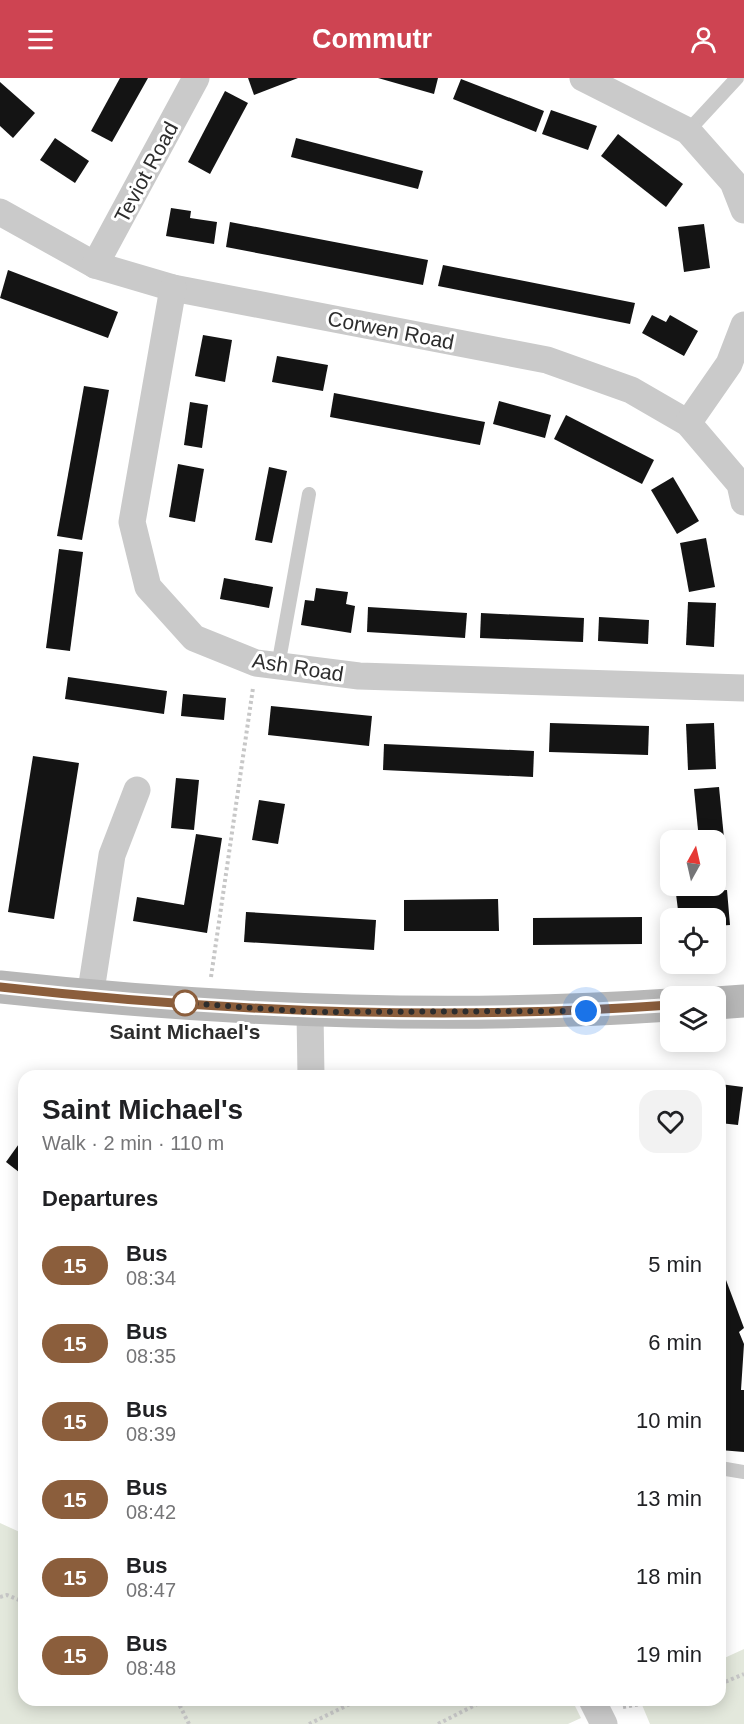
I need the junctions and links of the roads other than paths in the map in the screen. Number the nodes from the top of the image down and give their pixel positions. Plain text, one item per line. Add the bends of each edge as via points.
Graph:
1 (196, 78) edge
2 (583, 78) edge
3 (737, 78) edge
4 (688, 131) junction
5 (744, 210) edge
6 (3, 221) edge
7 (95, 266) junction
8 (173, 288) junction
9 (744, 325) edge
10 (688, 423) junction
11 (309, 494) dead end
12 (744, 502) edge
13 (267, 665) junction
14 (744, 688) edge
15 (137, 790) dead end
16 (0, 987) edge
17 (90, 997) junction
18 (744, 1001) edge
19 (726, 1002) edge
20 (660, 1005) edge
21 (310, 1012) junction
22 (311, 1070) edge
23 (726, 1469) edge
24 (744, 1472) edge

1 - 7 street, Teviot Road
2 - 4 street
3 - 4 lane
4 - 5 street via 733,182
6 - 7 street, Corwen Road
7 - 8 street, Corwen Road
8 - 10 street, Corwen Road via 547,360 631,390
8 - 13 street, Ash Road via 132,522 148,587 194,638
9 - 10 street via 729,364
10 - 12 street, Corwen Road via 740,484
11 - 13 lane
13 - 14 street, Ash Road via 358,676
15 - 17 street via 112,855
16 - 17 street
17 - 21 street
18 - 19 street
20 - 21 street via 502,1013
21 - 22 street
23 - 24 lane

